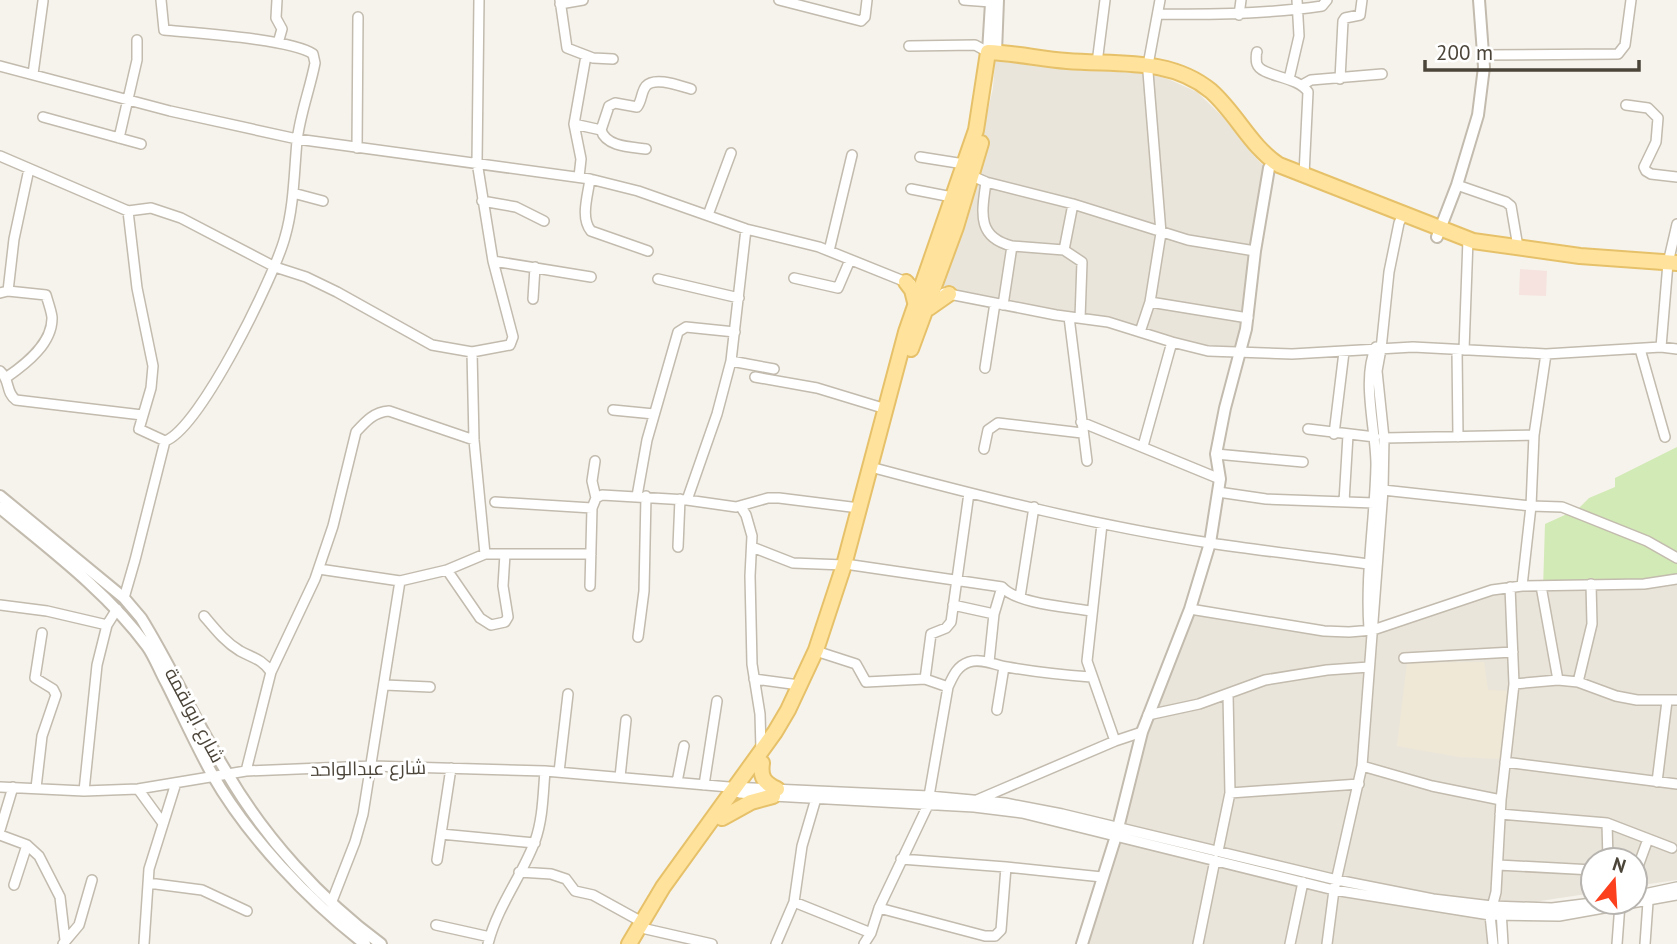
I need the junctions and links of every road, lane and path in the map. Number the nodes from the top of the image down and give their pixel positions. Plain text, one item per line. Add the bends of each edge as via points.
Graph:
1 (161, 0) edge
2 (277, 0) edge
3 (479, 0) edge
4 (583, 0) edge
5 (867, 0) edge
6 (964, 0) edge
7 (1105, 0) edge
8 (1160, 0) edge
9 (1241, 0) edge
10 (1297, 0) edge
11 (1327, 0) edge
12 (1362, 0) edge
13 (1479, 0) edge
14 (1631, 0) edge
15 (43, 1) edge
16 (993, 1) edge
17 (560, 2) edge
18 (778, 3) edge
19 (1297, 10) junction
20 (1158, 14) junction
21 (1239, 15) junction
22 (358, 17) dead end
23 (137, 40) dead end
24 (278, 43) junction
25 (909, 46) dead end
26 (1256, 52) dead end
27 (1483, 55) junction
28 (586, 56) junction
29 (992, 56) junction
30 (613, 59) dead end
31 (1097, 63) junction
32 (0, 66) edge
33 (1148, 69) junction
34 (33, 74) junction
35 (1382, 75) dead end
36 (1289, 79) junction
37 (1340, 79) junction
38 (1302, 85) junction
39 (691, 89) dead end
40 (129, 100) junction
41 (1626, 105) dead end
42 (43, 117) dead end
43 (574, 124) junction
44 (601, 130) junction
45 (119, 138) junction
46 (297, 139) junction
47 (141, 144) dead end
48 (357, 148) junction
49 (646, 149) dead end
50 (731, 153) dead end
51 (852, 155) dead end
52 (0, 156) edge
53 (920, 157) dead end
54 (477, 162) junction
55 (0, 165) edge
56 (1271, 165) junction
57 (29, 169) junction
58 (968, 170) junction
59 (1304, 175) junction
60 (579, 177) junction
61 (1677, 177) edge
62 (590, 179) junction
63 (986, 182) junction
64 (1457, 185) junction
65 (911, 189) dead end
66 (293, 193) junction
67 (952, 197) junction
68 (323, 201) dead end
69 (482, 201) junction
70 (1073, 204) junction
71 (128, 211) junction
72 (708, 215) junction
73 (1401, 219) junction
74 (544, 221) dead end
75 (1677, 224) edge
76 (746, 229) junction
77 (1161, 233) junction
78 (1439, 233) junction
79 (1467, 243) junction
80 (1012, 246) junction
81 (1518, 247) junction
82 (1064, 250) junction
83 (648, 251) dead end
84 (829, 251) junction
85 (1255, 251) junction
86 (850, 260) junction
87 (493, 261) junction
88 (275, 267) junction
89 (535, 267) junction
90 (1672, 267) edge
91 (591, 277) dead end
92 (794, 278) dead end
93 (658, 279) dead end
94 (906, 282) junction
95 (935, 291) junction
96 (4, 292) edge
97 (739, 298) junction
98 (533, 299) dead end
99 (1150, 302) junction
100 (999, 304) junction
101 (921, 309) junction
102 (1074, 317) junction
103 (1248, 318) junction
104 (735, 332) junction
105 (1140, 332) junction
106 (1172, 342) junction
107 (1661, 347) junction
108 (1378, 349) junction
109 (1640, 349) junction
110 (1677, 349) edge
111 (1460, 350) junction
112 (472, 352) junction
113 (1344, 352) junction
114 (1240, 353) junction
115 (1546, 354) junction
116 (731, 360) junction
117 (985, 368) dead end
118 (775, 369) dead end
119 (4, 374) edge
120 (755, 377) dead end
121 (886, 409) junction
122 (613, 410) dead end
123 (654, 414) junction
124 (142, 415) junction
125 (1081, 422) junction
126 (1308, 429) dead end
127 (1082, 433) junction
128 (1334, 434) junction
129 (1348, 435) junction
130 (1534, 435) junction
131 (1458, 436) junction
132 (1380, 437) junction
133 (1665, 437) dead end
134 (474, 440) junction
135 (165, 441) junction
136 (1143, 446) junction
137 (984, 449) dead end
138 (1216, 454) junction
139 (595, 460) dead end
140 (1087, 461) dead end
141 (1303, 462) dead end
142 (878, 469) junction
143 (1220, 479) junction
144 (1384, 490) junction
145 (1218, 492) junction
146 (969, 493) junction
147 (0, 496) edge
148 (641, 496) junction
149 (596, 498) junction
150 (684, 499) junction
151 (495, 502) dead end
152 (1344, 502) junction
153 (1374, 503) junction
154 (1531, 506) junction
155 (741, 507) junction
156 (1034, 507) junction
157 (0, 508) edge
158 (592, 508) junction
159 (859, 508) junction
160 (1102, 524) junction
161 (1210, 543) junction
162 (678, 547) dead end
163 (752, 547) junction
164 (485, 554) junction
165 (505, 554) junction
166 (591, 554) junction
167 (1677, 558) edge
168 (1369, 564) junction
169 (848, 565) junction
170 (319, 569) junction
171 (447, 570) junction
172 (957, 579) junction
173 (1677, 579) edge
174 (400, 580) junction
175 (1591, 584) junction
176 (590, 586) dead end
177 (1522, 586) junction
178 (1541, 586) junction
179 (1002, 587) junction
180 (1510, 587) junction
181 (1020, 597) junction
182 (124, 598) junction
183 (0, 605) edge
184 (953, 605) junction
185 (1190, 608) junction
186 (117, 609) junction
187 (1091, 611) junction
188 (994, 614) junction
189 (204, 616) dead end
190 (107, 625) junction
191 (42, 633) dead end
192 (1371, 633) junction
193 (638, 637) dead end
194 (1513, 652) junction
195 (822, 653) junction
196 (1404, 658) dead end
197 (989, 662) junction
198 (1003, 667) junction
199 (1368, 667) junction
200 (271, 672) junction
201 (1091, 677) junction
202 (754, 679) junction
203 (925, 679) junction
204 (1558, 680) junction
205 (1578, 681) junction
206 (1514, 684) junction
207 (385, 685) junction
208 (799, 685) junction
209 (430, 687) dead end
210 (947, 687) junction
211 (568, 694) dead end
212 (1228, 694) junction
213 (1672, 700) edge
214 (717, 701) dead end
215 (997, 710) dead end
216 (1148, 715) junction
217 (626, 720) dead end
218 (1142, 732) junction
219 (1115, 741) junction
220 (684, 746) dead end
221 (762, 757) junction
222 (1505, 762) junction
223 (372, 766) junction
224 (1362, 766) junction
225 (451, 768) junction
226 (246, 771) junction
227 (545, 771) junction
228 (559, 772) junction
229 (227, 774) junction
230 (213, 775) junction
231 (620, 777) junction
232 (677, 782) junction
233 (1657, 782) junction
234 (176, 783) junction
235 (1359, 784) junction
236 (1677, 784) edge
237 (704, 785) junction
238 (0, 787) edge
239 (13, 787) junction
240 (37, 788) junction
241 (737, 788) junction
242 (138, 789) junction
243 (84, 791) junction
244 (775, 792) junction
245 (1230, 793) junction
246 (817, 795) junction
247 (1501, 800) junction
248 (929, 801) junction
249 (975, 801) junction
250 (1500, 814) junction
251 (722, 818) junction
252 (162, 822) junction
253 (1607, 823) junction
254 (0, 832) edge
255 (1117, 832) junction
256 (440, 834) junction
257 (1648, 839) junction
258 (535, 843) junction
259 (27, 845) junction
260 (1608, 846) edge
261 (1645, 846) edge
262 (1672, 848) dead end
263 (1216, 856) junction
264 (901, 859) junction
265 (437, 860) dead end
266 (1498, 865) junction
267 (1006, 867) junction
268 (1579, 869) edge
269 (519, 872) junction
270 (1102, 877) junction
271 (92, 880) dead end
272 (1303, 882) junction
273 (148, 883) junction
274 (13, 885) dead end
275 (1335, 885) junction
276 (1677, 887) edge
277 (1649, 893) edge
278 (1677, 895) edge
279 (332, 901) junction
280 (794, 902) junction
281 (1649, 902) edge
282 (1579, 905) edge
283 (879, 908) junction
284 (247, 911) dead end
285 (1496, 911) junction
286 (1579, 912) edge
287 (1619, 916) edge
288 (1646, 916) edge
289 (436, 925) dead end
290 (644, 925) junction
291 (871, 933) junction
292 (489, 940) edge
293 (64, 942) edge
294 (1085, 943) edge
295 (144, 944) edge
296 (365, 944) edge
297 (381, 944) edge
298 (629, 944) edge
299 (637, 944) edge
300 (712, 944) edge
301 (776, 944) edge
302 (864, 944) edge
303 (1198, 944) edge
304 (1290, 944) edge
305 (1327, 944) edge
306 (1493, 944) edge
307 (1503, 944) edge
308 (1617, 944) edge
309 (1645, 944) edge

1 - 24 street via 164,30
2 - 24 street via 276,18 282,29
3 - 54 street
4 - 17 street
5 - 18 street via 861,21
6 - 16 street
7 - 31 street
8 - 20 street
9 - 21 street
10 - 19 street
11 - 19 street via 1322,6
12 - 37 street via 1359,17 1343,21
13 - 27 street
14 - 27 street via 1625,46 1618,54
15 - 34 street
16 - 29 street
17 - 28 street via 566,48
19 - 21 street
19 - 36 street via 1299,36
20 - 21 street
20 - 33 street
22 - 48 street
23 - 40 street
24 - 46 street via 305,49 314,58
25 - 29 street via 975,45
26 - 36 street via 1260,69
27 - 64 street via 1478,115
28 - 30 street
28 - 43 street
29 - 31 main road
29 - 33 main road
29 - 58 main road
31 - 33 main road
32 - 34 street
33 - 56 main road via 1184,76 1209,90
33 - 77 street
34 - 40 street
35 - 37 street
36 - 38 street
37 - 38 street via 1311,80
38 - 59 street via 1308,92
39 - 44 street via 649,83 637,107 608,106
40 - 45 street
40 - 46 street
41 - 61 street via 1651,110 1658,118 1646,171
42 - 45 street
43 - 44 street
43 - 60 street via 581,159
44 - 49 street via 606,140
45 - 47 street
46 - 48 street
46 - 66 street
48 - 54 street
50 - 72 street
51 - 84 street
52 - 55 street
52 - 57 street
53 - 58 street
54 - 60 street
54 - 69 street
56 - 59 main road
56 - 73 main road
56 - 85 street
57 - 71 street
57 - 96 street
58 - 63 street
58 - 67 main road
58 - 95 main road
59 - 73 main road
60 - 62 street
62 - 72 street
62 - 83 street via 588,227
63 - 70 street
63 - 80 street via 987,233 994,241
64 - 78 street
64 - 81 street via 1511,206
65 - 67 street
66 - 68 street
66 - 88 street
67 - 95 main road
69 - 74 street via 516,207
69 - 87 street
70 - 77 street
70 - 82 street
71 - 88 street via 150,208 181,218
71 - 124 street via 137,288 153,358 151,388
72 - 76 street
73 - 78 main road
73 - 108 street
75 - 90 street
76 - 84 street
76 - 97 street
77 - 85 street
77 - 99 street
78 - 79 main road
79 - 81 main road
79 - 90 main road
79 - 111 street
80 - 82 street
80 - 100 street
81 - 90 main road
82 - 102 street via 1082,262
84 - 86 street
85 - 103 street
86 - 92 street via 838,288
86 - 94 street
87 - 89 street
87 - 112 street via 513,340 510,345
88 - 112 street via 337,292 432,345
88 - 135 street via 218,377 177,434
89 - 91 street
89 - 98 street
90 - 107 street
93 - 97 street
94 - 95 street
94 - 101 main road
95 - 100 street
95 - 101 main road
95 - 101 main road via 937,300
96 - 119 street via 46,295 52,318 49,333 27,364
97 - 104 street
99 - 103 street
99 - 105 street
100 - 102 street
100 - 117 street
101 - 121 main road
101 - 142 main road
102 - 105 street
102 - 125 street
103 - 114 street
104 - 116 street
104 - 123 street via 680,329
105 - 106 street
106 - 114 street
106 - 136 street
107 - 109 street
107 - 110 street
108 - 111 street
108 - 113 street
108 - 132 street via 1369,379
109 - 115 street
109 - 133 street
111 - 115 street
111 - 131 street
112 - 134 street
113 - 114 street
113 - 128 street
114 - 138 street
115 - 130 street
116 - 118 street
116 - 150 street via 717,414
119 - 124 street via 16,400
120 - 121 street via 817,388
121 - 159 main road
122 - 123 street
123 - 148 street
124 - 135 street via 139,429
125 - 127 street
125 - 136 street
126 - 128 street
127 - 137 street via 998,423 988,430
127 - 140 street
128 - 129 street
129 - 132 street
129 - 152 street
130 - 131 street
130 - 154 street
131 - 132 street
132 - 144 street
132 - 153 street
134 - 164 street
134 - 170 street via 389,411 366,420 351,444
135 - 182 street
136 - 143 street
138 - 141 street
138 - 143 street
139 - 149 street via 592,481
142 - 146 street
142 - 169 main road
143 - 145 street
144 - 154 street
144 - 192 street
145 - 152 street
145 - 161 street
146 - 156 street
146 - 172 street
147 - 182 street, شارع ابولقمة
148 - 149 street via 605,494
148 - 150 street
148 - 193 street via 644,591
149 - 158 street
150 - 155 street
150 - 162 street
151 - 158 street
152 - 153 street
153 - 168 street
154 - 167 street via 1579,513
154 - 177 street
155 - 159 street via 779,498
155 - 163 street via 750,525
156 - 160 street
156 - 181 street
157 - 186 street, شارع ابولقمة
158 - 166 street
159 - 169 main road
160 - 161 street
160 - 187 street
161 - 168 street
161 - 185 street
163 - 169 street via 793,563
163 - 202 street
164 - 165 street
164 - 171 street
165 - 166 street
165 - 171 street via 505,622 491,625 480,618
166 - 176 street
168 - 192 street
169 - 172 street
169 - 195 main road
169 - 208 main road
170 - 174 street
170 - 200 street
171 - 174 street
172 - 179 street
172 - 184 street
173 - 175 street
174 - 207 street
175 - 178 street
175 - 205 street via 1592,624
177 - 178 street
177 - 180 street
178 - 204 street
179 - 181 street
179 - 188 street
180 - 192 street
180 - 194 street
181 - 187 street
182 - 229 street, شارع ابولقمة via 157,643
183 - 190 street
184 - 188 street
184 - 203 street via 950,624 931,634
185 - 192 street via 1324,631
185 - 216 street
186 - 190 street
186 - 230 street, شارع ابولقمة via 150,650
187 - 201 street via 1087,657
188 - 197 street
189 - 200 street via 221,636 264,662
190 - 243 street via 97,666
191 - 240 street via 35,678 56,695 42,736
192 - 199 street
194 - 196 street
194 - 206 street
195 - 203 street via 856,664 866,682
195 - 221 main road via 799,701
197 - 198 street
197 - 210 street via 964,665 954,672
198 - 201 street
198 - 215 street
199 - 212 street via 1265,680
199 - 224 street
200 - 226 street
201 - 219 street
202 - 208 street
202 - 221 street
203 - 210 street
204 - 205 street
204 - 206 street
205 - 213 street via 1616,696
206 - 222 street
207 - 209 street
207 - 223 street
208 - 221 main road
210 - 248 street
211 - 228 street
212 - 216 street
212 - 245 street
213 - 233 street
214 - 237 street
216 - 218 street
217 - 231 street
218 - 219 street
218 - 255 street
219 - 249 street
220 - 232 street
221 - 241 main road
221 - 244 main road via 761,776
222 - 233 street
222 - 247 street
223 - 225 street, شارع عبدالواحد
223 - 226 street, شارع عبدالواحد
223 - 279 street via 360,828
224 - 235 street
224 - 247 street
225 - 227 street, شارع عبدالواحد
225 - 256 street
226 - 229 street, شارع عبدالواحد
227 - 228 street, شارع عبدالواحد
227 - 258 street
228 - 231 street, شارع عبدالواحد
229 - 230 street, شارع عبدالواحد
229 - 279 street, شارع ابولقمة via 278,846
230 - 234 street, شارع عبدالواحد
230 - 296 street, شارع ابولقمة via 235,809 295,880
231 - 232 street, شارع عبدالواحد
232 - 237 street, شارع عبدالواحد
233 - 236 street
234 - 242 street, شارع عبدالواحد
234 - 252 street
235 - 245 street
235 - 275 street
237 - 241 street, شارع عبدالواحد
238 - 239 street, شارع عبدالواحد
239 - 240 street, شارع عبدالواحد
239 - 254 street
240 - 243 street, شارع عبدالواحد
241 - 244 street, شارع عبدالواحد
241 - 251 main road
241 - 290 main road via 663,887
242 - 243 street, شارع عبدالواحد
242 - 252 street
244 - 246 street, شارع عبدالواحد
244 - 251 main road
245 - 263 street
246 - 248 street, شارع عبدالواحد
246 - 280 street via 802,846
247 - 250 street
248 - 249 street
248 - 255 street
248 - 264 street
249 - 255 street via 1051,812
250 - 253 street
250 - 266 street
251 - 290 main road
252 - 273 street
253 - 257 street
253 - 260 street
254 - 259 street
255 - 263 street
255 - 270 street
256 - 258 street
256 - 265 street
257 - 261 street
257 - 262 street
258 - 269 street
259 - 274 street
259 - 293 street via 39,856 60,897
263 - 272 street
263 - 275 street
263 - 303 street
264 - 267 street
264 - 283 street
266 - 268 street
266 - 285 street
267 - 270 street
267 - 283 street via 1001,930 995,936
269 - 290 street via 566,879 575,891 593,895
269 - 292 street
270 - 294 street
271 - 293 street via 79,925
272 - 275 street
272 - 304 street
273 - 284 street via 202,890
273 - 295 street
275 - 285 street
275 - 305 street
276 - 277 street
278 - 281 street
279 - 297 street, شارع ابولقمة
280 - 291 street
280 - 301 street
282 - 285 street
283 - 291 street
285 - 286 street via 1559,916
285 - 306 street
285 - 307 street
287 - 308 street
288 - 309 street
289 - 292 street
290 - 298 main road
290 - 299 main road
290 - 300 street
291 - 302 street

